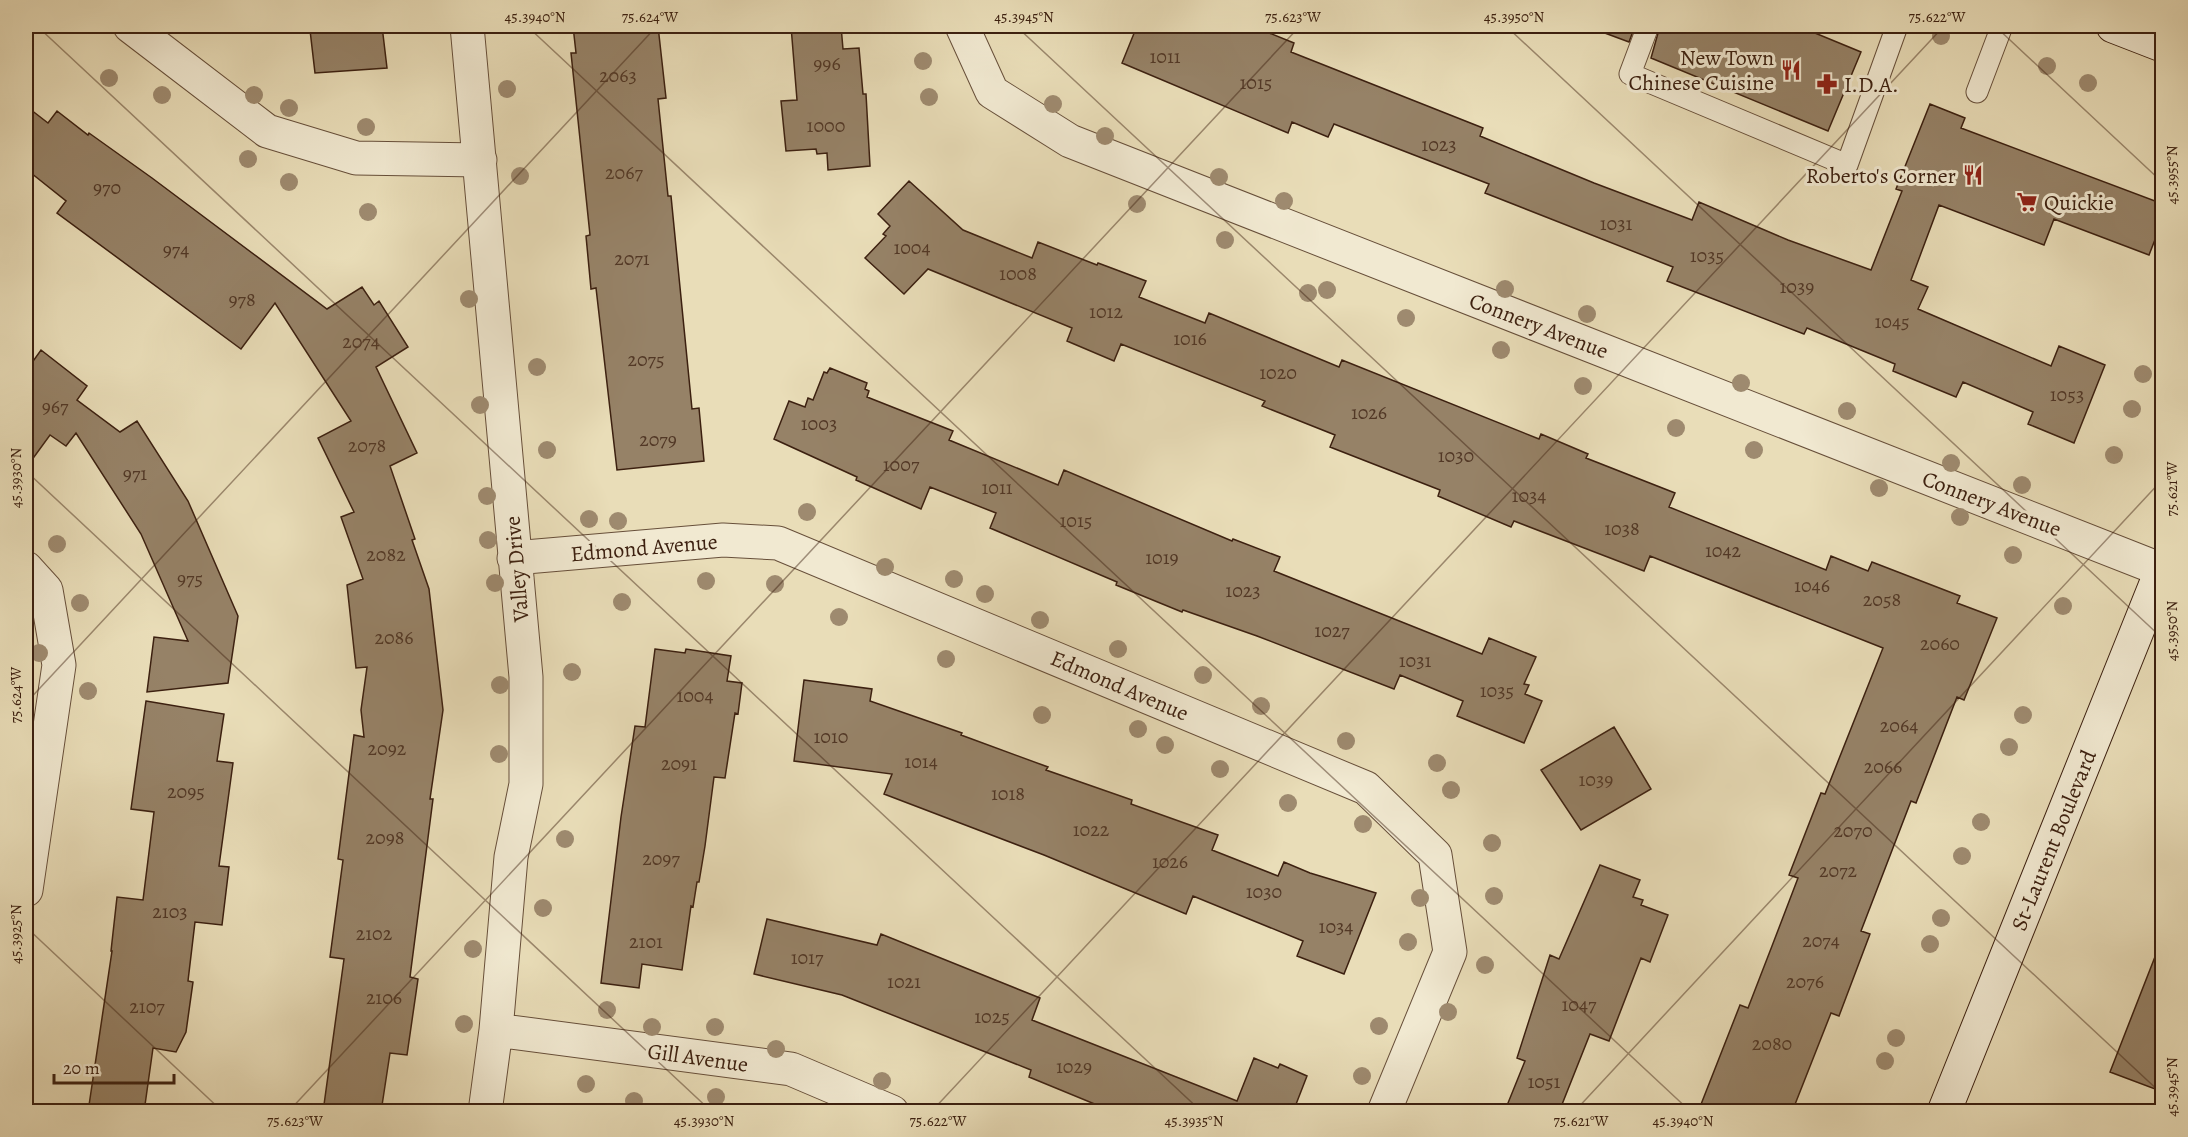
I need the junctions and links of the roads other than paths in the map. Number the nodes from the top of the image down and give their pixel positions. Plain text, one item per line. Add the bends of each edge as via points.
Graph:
1 (130, 26) edge
2 (467, 26) edge
3 (962, 26) edge
4 (1648, 26) edge
5 (1898, 26) edge
6 (2002, 26) edge
7 (2114, 26) edge
8 (2163, 45) edge
9 (1977, 92) dead end
10 (480, 160) junction
11 (514, 558) junction
12 (2162, 569) edge
13 (36, 579) edge
14 (26, 890) edge
15 (496, 1030) junction
16 (485, 1112) edge
17 (892, 1112) edge
18 (1384, 1112) edge
19 (1944, 1112) edge

1 - 10 street via 267,131 356,158
2 - 10 street, Valley Drive
3 - 12 street, Connery Avenue via 992,92 1070,141
4 - 5 lane via 1630,74 1847,165
6 - 9 lane
7 - 8 street
10 - 11 street, Valley Drive
11 - 15 street, Valley Drive via 526,677 526,784 511,857
11 - 18 street, Edmond Avenue via 723,540 778,543 1366,788 1435,855 1450,952
12 - 19 street, St-Laurent Boulevard
13 - 14 street via 59,665
15 - 16 street, Valley Drive
15 - 17 street, Gill Avenue via 791,1070

